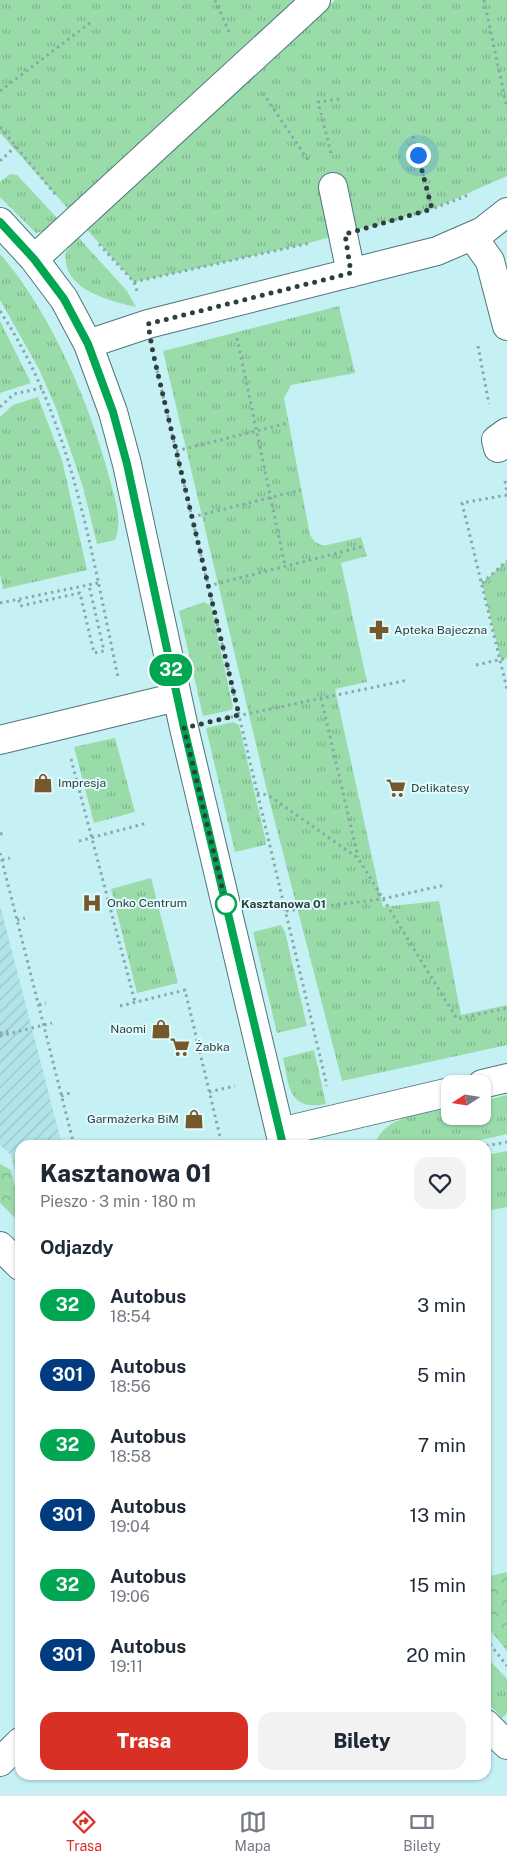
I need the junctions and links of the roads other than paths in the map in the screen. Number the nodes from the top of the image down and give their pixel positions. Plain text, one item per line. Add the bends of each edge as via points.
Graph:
1 (316, 0) edge
2 (333, 187) road end
3 (507, 212) edge
4 (0, 222) edge
5 (472, 236) junction
6 (34, 259) junction
7 (351, 273) junction
8 (507, 326) edge
9 (88, 344) junction
10 (177, 697) junction
11 (0, 740) edge
12 (507, 1078) edge
13 (491, 1082) edge
14 (441, 1094) edge
15 (282, 1138) edge
16 (0, 1246) edge
17 (15, 1261) edge
18 (491, 1729) edge
19 (507, 1745) edge
20 (15, 1747) edge
21 (0, 1762) edge

1 - 6 street
2 - 7 street
3 - 5 street
4 - 6 street
5 - 7 street via 437,251
5 - 8 street via 490,261
6 - 9 street via 64,299
7 - 9 street via 148,324
9 - 10 street via 113,412 127,464
10 - 11 street
10 - 15 street
12 - 13 street
14 - 15 street via 334,1119
16 - 17 street
18 - 19 street
20 - 21 street

